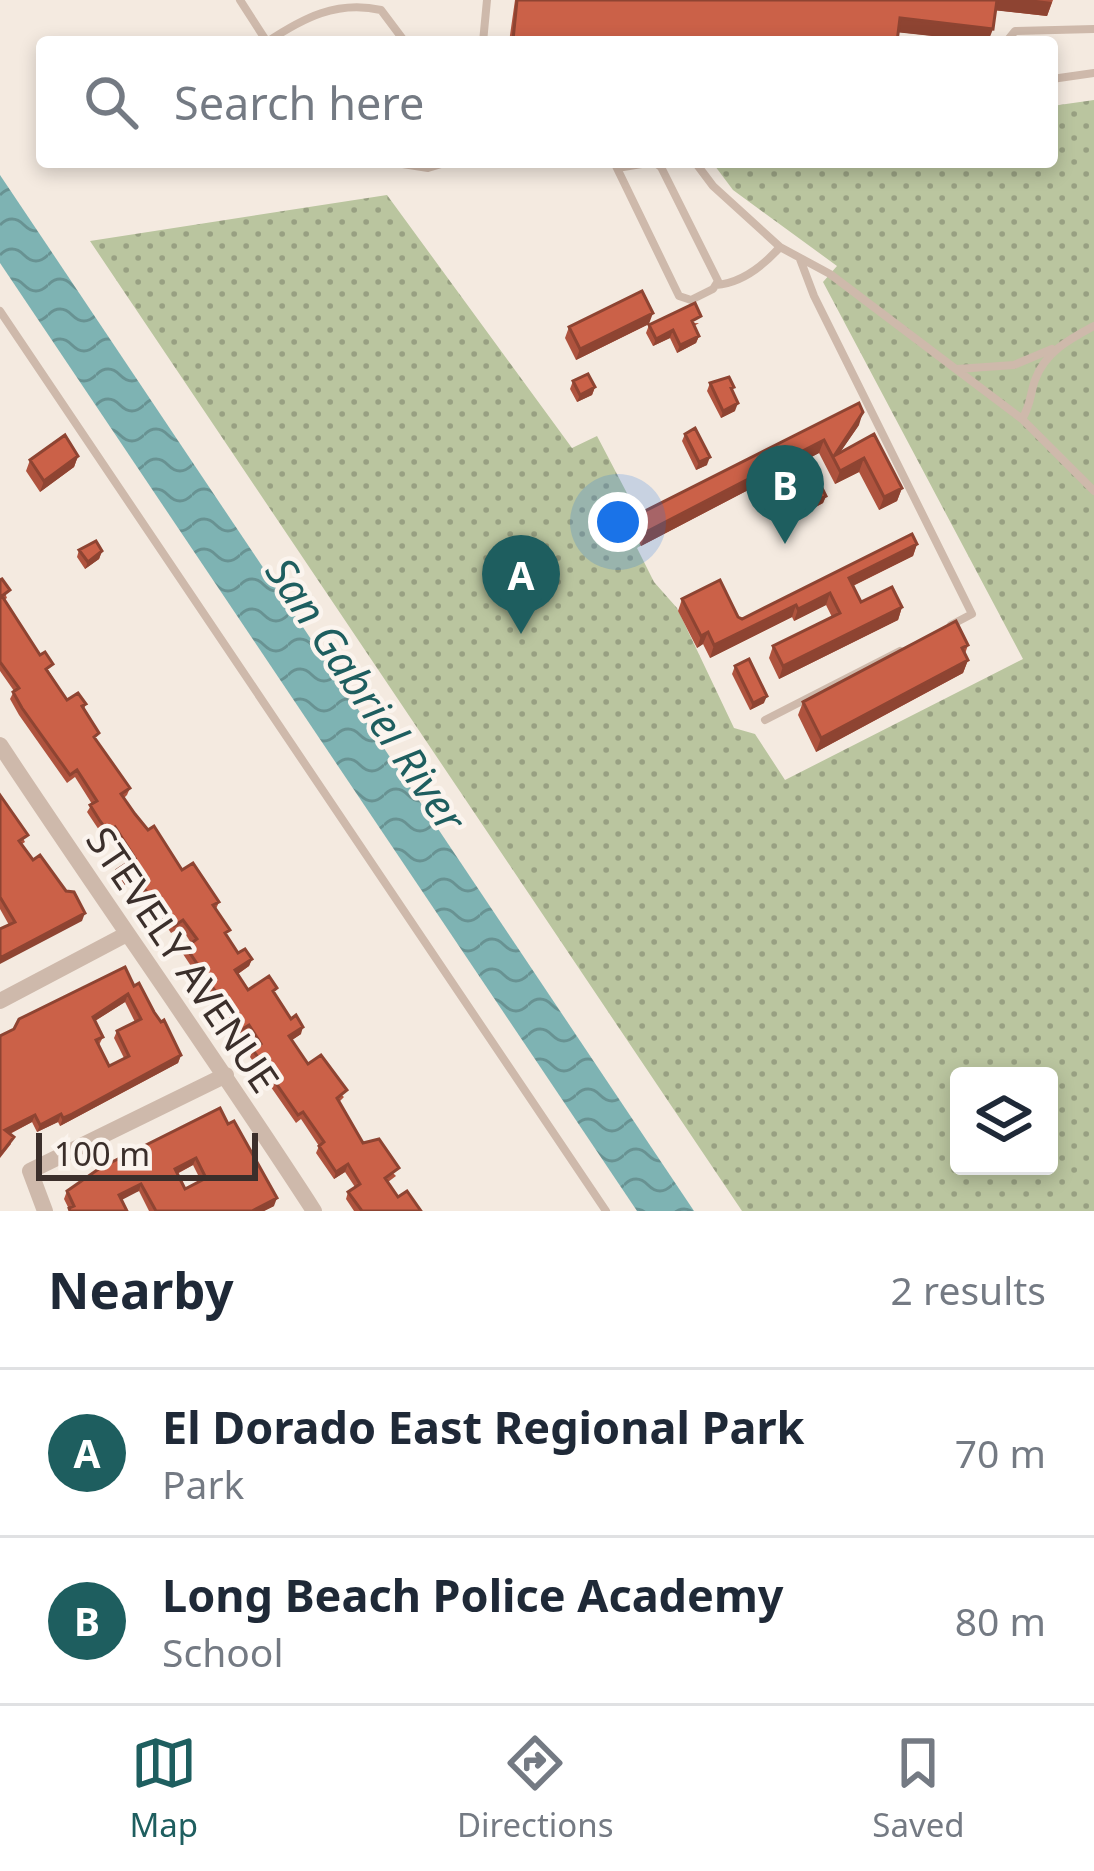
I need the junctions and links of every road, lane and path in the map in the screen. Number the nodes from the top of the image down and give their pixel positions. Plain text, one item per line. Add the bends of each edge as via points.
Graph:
1 (240, 0) edge
2 (487, 0) edge
3 (1094, 29) edge
4 (263, 36) edge
5 (276, 36) edge
6 (400, 36) edge
7 (484, 36) edge
8 (1011, 36) edge
9 (1094, 73) edge
10 (1058, 78) edge
11 (616, 168) edge
12 (658, 168) edge
13 (700, 168) edge
14 (780, 247) junction
15 (800, 259) junction
16 (716, 286) junction
17 (0, 311) edge
18 (1094, 326) edge
19 (1059, 346) junction
20 (956, 369) junction
21 (1022, 418) junction
22 (1094, 490) edge
23 (931, 635) edge
24 (910, 646) edge
25 (765, 720) dead end
26 (0, 745) edge
27 (125, 935) junction
28 (0, 1001) edge
29 (226, 1075) junction
30 (45, 1211) edge
31 (314, 1211) edge
32 (606, 1211) edge

1 - 4 lane
2 - 7 lane
3 - 8 lane
5 - 6 lane via 340,2 381,10
9 - 10 lane
11 - 16 lane via 679,296 691,300
12 - 16 lane
13 - 14 lane
14 - 15 lane
14 - 16 lane via 738,280
15 - 20 lane
15 - 23 lane via 972,614
17 - 32 lane
18 - 19 lane
19 - 20 lane via 1014,365
19 - 21 lane
20 - 21 lane
21 - 22 lane
24 - 25 lane
26 - 27 street, STEVELY AVENUE
27 - 28 street
27 - 29 street, STEVELY AVENUE
29 - 30 street via 30,1171
29 - 31 street, STEVELY AVENUE

